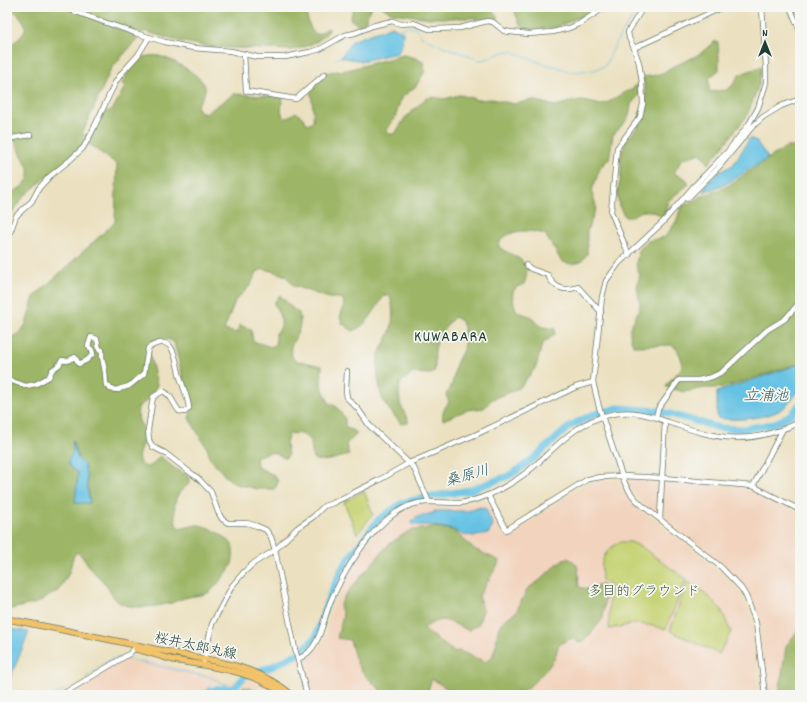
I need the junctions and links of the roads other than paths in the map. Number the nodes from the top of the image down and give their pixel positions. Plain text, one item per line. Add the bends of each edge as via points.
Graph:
1 (62, 7) edge
2 (605, 7) edge
3 (643, 7) edge
4 (723, 7) edge
5 (762, 7) edge
6 (790, 7) edge
7 (800, 31) edge
8 (148, 37) junction
9 (634, 48) junction
10 (244, 54) junction
11 (325, 74) dead end
12 (800, 99) edge
13 (30, 135) dead end
14 (7, 139) edge
15 (669, 215) junction
16 (7, 241) edge
17 (629, 255) junction
18 (526, 265) dead end
19 (800, 302) edge
20 (601, 312) junction
21 (347, 371) dead end
22 (7, 378) edge
23 (593, 382) junction
24 (602, 416) junction
25 (656, 417) junction
26 (665, 421) junction
27 (800, 422) edge
28 (782, 431) junction
29 (409, 463) junction
30 (622, 476) junction
31 (663, 478) junction
32 (753, 486) junction
33 (488, 495) junction
34 (429, 501) junction
35 (800, 510) edge
36 (660, 520) junction
37 (275, 550) junction
38 (7, 619) edge
39 (136, 647) junction
40 (297, 658) junction
41 (204, 662) junction
42 (61, 695) edge
43 (284, 695) edge
44 (292, 695) edge
45 (307, 695) edge
46 (764, 695) edge

1 - 8 street
2 - 10 street via 579,24 553,32 529,34 504,31 493,22 487,21 460,28 435,29 414,23 392,22 345,35 320,49 294,56 257,57
3 - 9 street via 628,32
4 - 9 street
5 - 15 street via 766,83 758,108 728,151
6 - 7 street
8 - 10 street via 194,48
8 - 16 street via 138,55 115,83 83,148 50,176 32,201 16,216
9 - 17 street via 639,63 643,104 640,116 617,148 611,212
10 - 11 street via 246,91 296,99
12 - 15 street via 762,117 718,168
13 - 14 street
15 - 17 street
17 - 20 street via 606,281
18 - 20 street via 548,275 551,282 562,289 571,290 578,287
19 - 25 street via 785,319 767,330 722,372 699,380 679,380 658,409
20 - 23 street
21 - 29 street via 347,398 369,425
22 - 37 street via 26,386 49,377 62,360 67,361 75,357 80,364 93,354 88,344 93,337 97,339 102,350 106,385 110,389 119,390 144,374 148,348 159,342 169,346 175,353 189,408 184,412 179,411 166,392 154,395 149,440 153,447 202,481 211,492 222,519 228,523 247,523 262,528 269,534
23 - 24 street
23 - 29 street via 576,387
24 - 25 street via 629,412
24 - 30 street
24 - 33 street via 569,434 530,469
25 - 26 street
26 - 28 street via 725,438 762,436
26 - 31 street
27 - 28 street
28 - 32 street
29 - 34 street via 414,468
29 - 37 street via 324,506
30 - 31 street
30 - 33 street via 588,479 506,530
30 - 36 street via 635,499
31 - 32 street
31 - 36 street
32 - 35 street
33 - 34 street via 461,503
34 - 40 street via 420,502 390,516 376,529 345,573 330,605 319,639 308,652
36 - 46 street via 721,567 746,596 756,623
37 - 40 street
37 - 41 street via 254,563 232,586 212,624
38 - 39 main road, 桜井太郎丸線
39 - 41 main road, 桜井太郎丸線
39 - 42 street via 129,654
40 - 45 street
41 - 43 main road, 桜井太郎丸線 via 270,685
41 - 44 main road, 桜井太郎丸線 via 244,668

